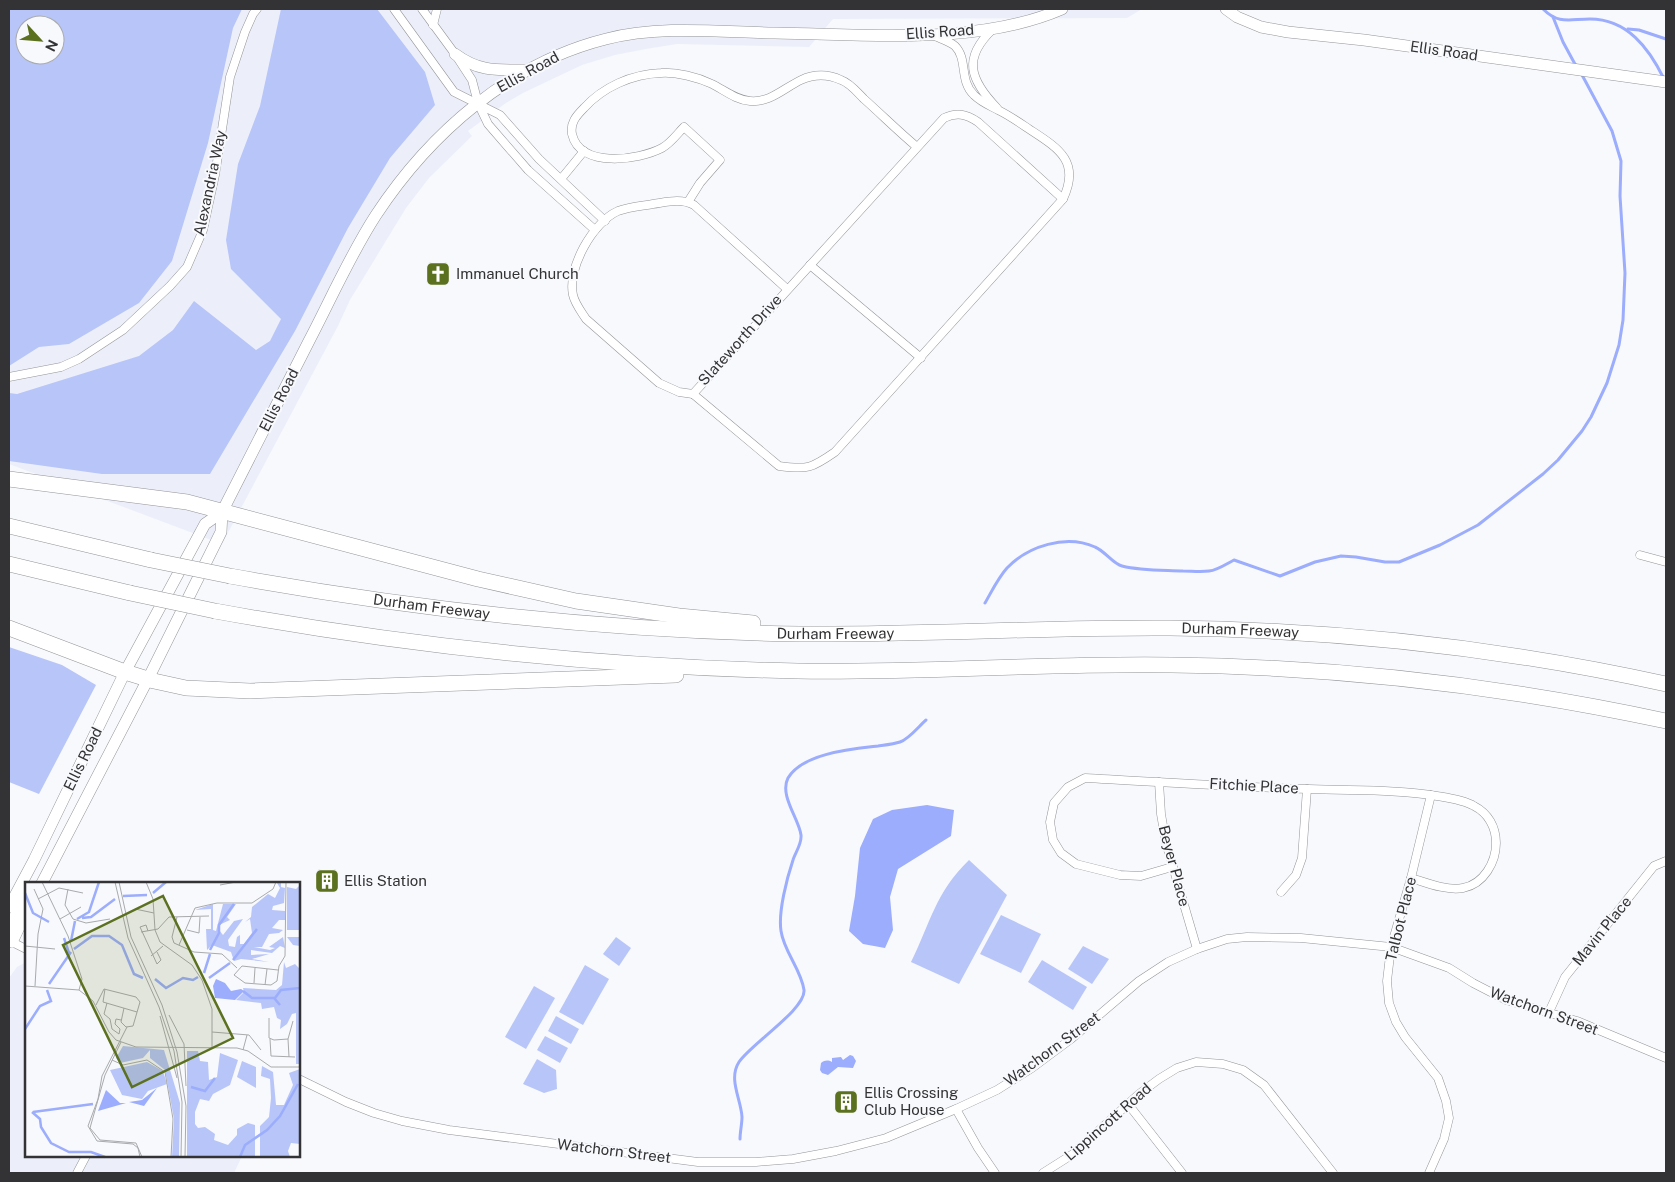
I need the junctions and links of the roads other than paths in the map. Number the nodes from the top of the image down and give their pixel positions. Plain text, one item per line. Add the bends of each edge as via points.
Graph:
1 (258, 9) edge
2 (394, 9) edge
3 (422, 9) edge
4 (437, 9) edge
5 (1062, 9) edge
6 (1226, 9) edge
7 (433, 25) junction
8 (995, 28) junction
9 (931, 34) junction
10 (455, 54) junction
11 (526, 70) junction
12 (1666, 82) edge
13 (478, 103) junction
14 (1000, 111) junction
15 (917, 147) junction
16 (584, 151) junction
17 (561, 179) junction
18 (1063, 198) junction
19 (688, 202) junction
20 (605, 221) junction
21 (595, 230) junction
22 (810, 265) junction
23 (787, 289) junction
24 (920, 358) junction
25 (9, 377) edge
26 (693, 394) junction
27 (9, 479) edge
28 (222, 512) junction
29 (9, 526) edge
30 (1640, 555) dead end
31 (1666, 562) edge
32 (9, 564) edge
33 (9, 628) edge
34 (904, 634) junction
35 (798, 671) junction
36 (125, 672) junction
37 (148, 679) junction
38 (1666, 684) edge
39 (1666, 722) edge
40 (1159, 782) junction
41 (1308, 789) junction
42 (1431, 795) junction
43 (34, 860) junction
44 (1666, 861) edge
45 (1172, 866) junction
46 (1411, 878) junction
47 (30, 882) edge
48 (43, 882) edge
49 (1281, 892) dead end
50 (25, 893) edge
51 (9, 907) edge
52 (25, 918) edge
53 (22, 932) edge
54 (10, 945) edge
55 (1392, 947) junction
56 (1197, 949) junction
57 (25, 950) edge
58 (1549, 1012) junction
59 (1666, 1058) edge
60 (300, 1079) edge
61 (1128, 1104) junction
62 (956, 1109) junction
63 (85, 1157) edge
64 (77, 1173) edge
65 (995, 1173) edge
66 (1043, 1173) edge
67 (1182, 1173) edge
68 (1333, 1173) edge
69 (1429, 1173) edge

1 - 25 street, Alexandria Way via 245,32 230,77 203,230 187,267 123,330 79,360
2 - 13 street via 454,92
3 - 7 street
4 - 7 street
5 - 8 main road, Ellis Road via 1043,17
6 - 12 main road, Ellis Road via 1260,27 1288,32
7 - 10 street
8 - 9 main road, Ellis Road
8 - 14 street, Slateworth Drive via 976,49 973,60 976,78 983,92
9 - 11 main road, Ellis Road via 646,32 585,45
9 - 14 street, Slateworth Drive via 950,42 958,50 966,83 973,95
10 - 11 main road via 481,68
10 - 13 street via 472,80
11 - 13 main road, Ellis Road
13 - 17 street via 500,115
13 - 21 street via 488,124 528,170
13 - 28 main road, Ellis Road via 411,170 368,228
14 - 18 street, Slateworth Drive via 1056,147 1067,162 1069,186
15 - 16 street via 841,79 824,75 807,77 770,98 748,101 694,78 662,73 647,74 616,84 592,99 572,125 574,140
15 - 18 street, Slateworth Drive via 944,118 965,115 978,122
15 - 22 street, Slateworth Drive
16 - 17 street
16 - 19 street via 600,158 622,159 661,148 684,127 720,160
17 - 20 street
18 - 24 street, Slateworth Drive
19 - 20 street via 674,200 625,209
19 - 23 street
20 - 21 street
21 - 26 street via 576,264 572,293 575,302 586,319 659,383
22 - 23 street, Slateworth Drive
22 - 24 street
23 - 26 street, Slateworth Drive
24 - 26 street, Slateworth Drive via 836,452 809,468 779,466
27 - 28 highway via 169,499
28 - 34 highway via 478,579 576,600 736,622
28 - 36 main road, Ellis Road via 205,524
28 - 37 main road, Ellis Road via 221,532
29 - 34 highway, Durham Freeway, bridge via 230,576 424,606 580,623 746,633
30 - 31 street
32 - 35 highway, bridge via 215,611 374,637 531,656
33 - 36 highway
34 - 38 highway, Durham Freeway via 1116,628 1314,634 1491,653
35 - 37 highway via 250,691 186,688
35 - 39 highway via 1116,665 1275,668 1381,676 1486,689
36 - 37 highway
36 - 43 main road, Ellis Road
37 - 48 main road, Ellis Road
40 - 41 street, Fitchie Place
40 - 45 street, Beyer Place via 1161,814
40 - 45 street, Fitchie Place via 1086,778 1068,787 1054,803 1050,822 1053,840 1061,853 1076,864 1120,875 1141,876
41 - 42 street, Fitchie Place
41 - 49 street via 1302,858 1296,875
42 - 46 street, Talbot Place
42 - 46 street, Fitchie Place via 1472,805 1485,814 1496,837 1496,850 1487,872 1477,882 1463,888
43 - 47 main road
43 - 51 main road, Ellis Road
44 - 58 street, Mavin Place via 1654,866 1571,970
45 - 56 street, Beyer Place
46 - 55 street, Talbot Place
50 - 54 main road via 11,925
52 - 53 main road
53 - 54 main road
54 - 57 street
55 - 56 street, Watchorn Street via 1301,938 1247,937 1227,939
55 - 58 street, Watchorn Street via 1449,968 1506,1000
55 - 69 street, Talbot Place via 1387,981 1388,1003 1405,1037 1438,1078 1449,1118
56 - 62 street, Watchorn Street via 1168,962 1139,981 1032,1068 997,1090
58 - 59 street, Watchorn Street
60 - 62 street, Watchorn Street via 346,1102 402,1121 698,1162 756,1162 836,1151 886,1138
61 - 66 street, Lippincott Road via 1073,1154
61 - 67 street
61 - 68 street, Lippincott Road via 1159,1079 1196,1062 1223,1064 1243,1070 1264,1085
62 - 65 street
63 - 64 street

